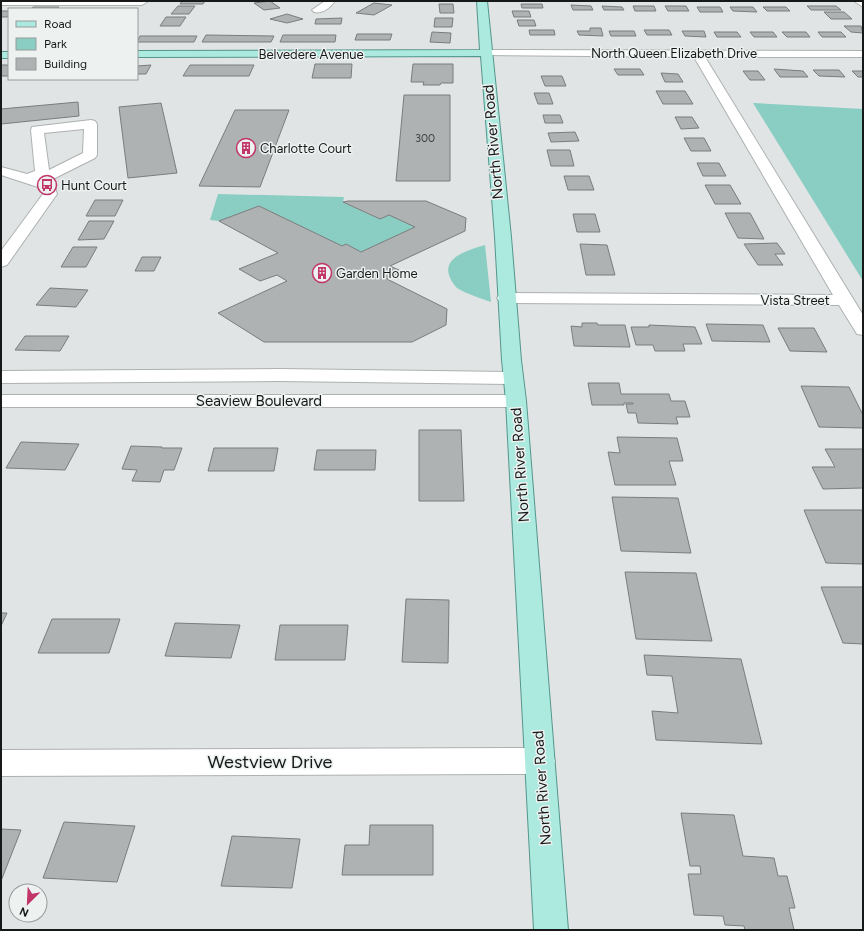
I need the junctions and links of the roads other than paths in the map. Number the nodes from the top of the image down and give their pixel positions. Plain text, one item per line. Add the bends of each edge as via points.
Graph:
1 (330, 1) edge
2 (482, 1) edge
3 (859, 1) edge
4 (1, 2) edge
5 (140, 4) edge
6 (863, 4) edge
7 (316, 10) dead end
8 (485, 53) junction
9 (697, 53) junction
10 (138, 54) edge
11 (863, 54) edge
12 (1, 171) edge
13 (33, 180) junction
14 (7, 244) edge
15 (1, 262) edge
16 (506, 298) junction
17 (845, 300) junction
18 (863, 330) edge
19 (1, 377) edge
20 (514, 390) junction
21 (1, 401) edge
22 (540, 761) junction
23 (1, 763) edge
24 (551, 930) edge

1 - 7 street
2 - 8 main road, North River Road
3 - 6 street
4 - 5 street
8 - 9 street, North Queen Elizabeth Drive
8 - 10 main road, Belvedere Avenue
8 - 16 main road, North River Road via 503,238
9 - 11 street, North Queen Elizabeth Drive
9 - 17 street, Vista Street
12 - 13 street
13 - 13 street via 90,155 91,124 36,130 42,173
13 - 14 street via 47,185 50,194
14 - 15 street
16 - 17 street, Vista Street
16 - 20 main road, North River Road
17 - 18 street
19 - 20 street, Seaview Boulevard via 279,375
20 - 21 street, Seaview Boulevard
20 - 22 main road, North River Road
22 - 23 street, Westview Drive
22 - 24 main road, North River Road

